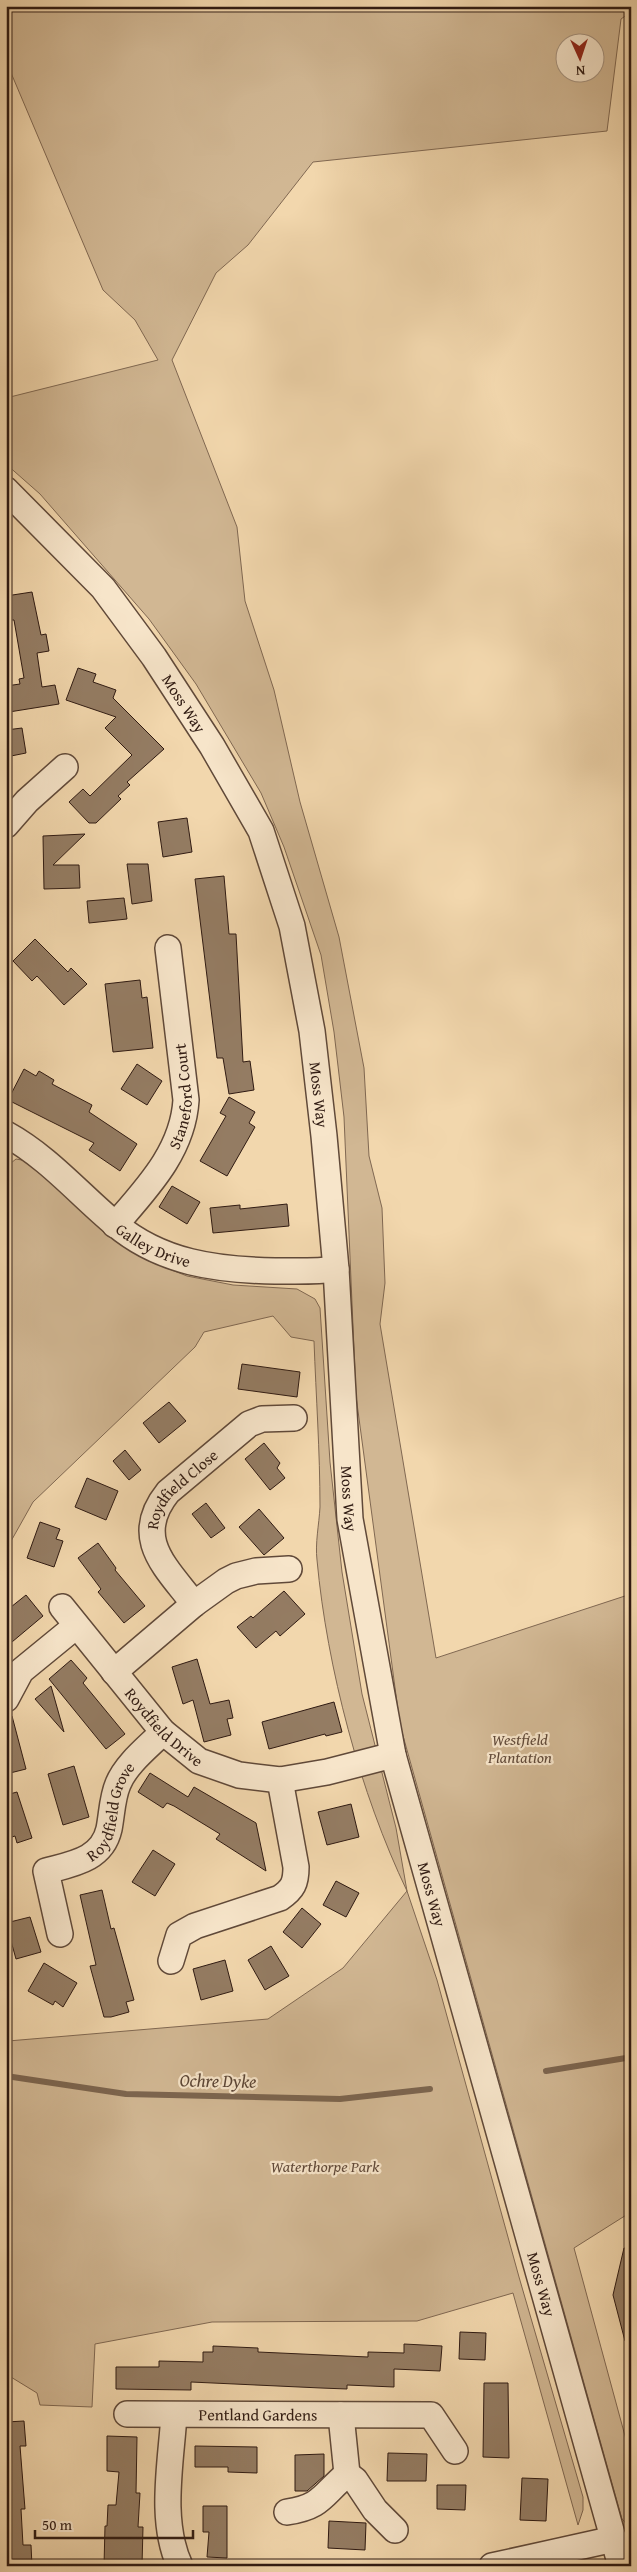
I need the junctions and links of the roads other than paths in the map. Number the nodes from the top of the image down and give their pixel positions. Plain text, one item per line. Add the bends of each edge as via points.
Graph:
1 (6, 490) edge
2 (66, 767) dead end
3 (6, 825) edge
4 (168, 948) dead end
5 (7, 1136) edge
6 (116, 1225) junction
7 (336, 1269) junction
8 (294, 1418) dead end
9 (289, 1569) dead end
10 (194, 1604) junction
11 (114, 1672) junction
12 (6, 1699) edge
13 (163, 1732) junction
14 (394, 1754) junction
15 (280, 1780) junction
16 (60, 1934) dead end
17 (172, 1961) dead end
18 (127, 2414) dead end
19 (174, 2415) junction
20 (341, 2415) junction
21 (455, 2451) dead end
22 (347, 2474) junction
23 (287, 2512) dead end
24 (395, 2530) dead end
25 (614, 2539) junction
26 (631, 2564) edge
27 (180, 2566) edge
28 (492, 2566) edge
29 (622, 2566) edge

1 - 7 street, Moss Way via 103,588 154,657 212,746 261,832 292,926 312,1031
2 - 3 street via 27,801
4 - 6 street, Staneford Court via 186,1100 185,1116 171,1153
5 - 6 street, Galley Drive via 66,1177
6 - 7 street, Galley Drive via 151,1249 188,1263 237,1270 320,1272
7 - 14 street, Moss Way via 350,1519
8 - 10 street, Roydfield Close via 262,1419 249,1424 158,1504 151,1532 153,1545
9 - 10 street via 236,1576
10 - 11 street
11 - 12 street, Roydfield Drive via 69,1616 21,1671
11 - 13 street, Roydfield Drive
13 - 15 street, Roydfield Drive via 199,1760 239,1775
13 - 16 street, Roydfield Grove via 118,1782 106,1840 96,1852 83,1861 46,1871
14 - 15 street, Roydfield Drive via 328,1772
14 - 25 street, Moss Way
15 - 17 street via 296,1867 296,1881 291,1891 280,1898 195,1926 179,1935
18 - 19 street, Pentland Gardens
19 - 20 street, Pentland Gardens
19 - 27 street, Pentland Gardens via 169,2514
20 - 21 street, Pentland Gardens via 431,2415
20 - 22 street, Pentland Gardens
22 - 23 street via 318,2504
22 - 24 street
25 - 28 street
25 - 29 street, Moss Way
26 - 29 street

